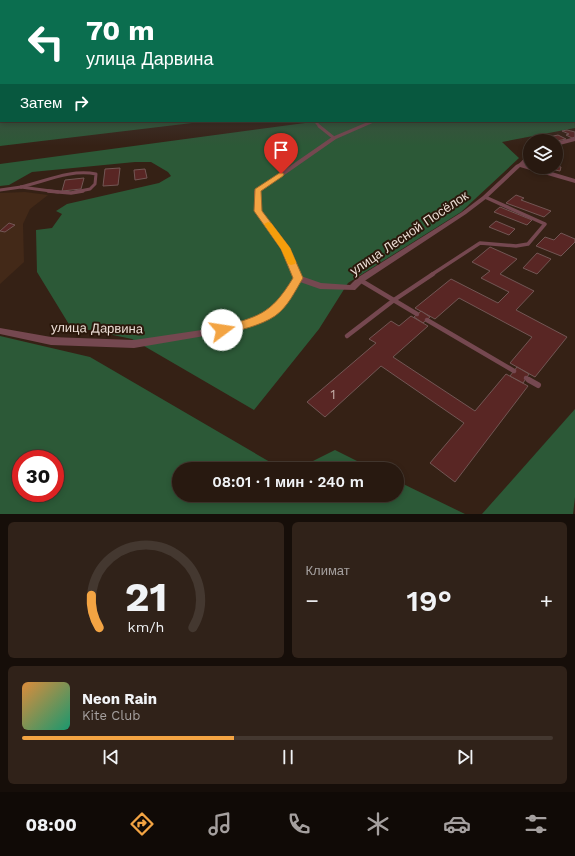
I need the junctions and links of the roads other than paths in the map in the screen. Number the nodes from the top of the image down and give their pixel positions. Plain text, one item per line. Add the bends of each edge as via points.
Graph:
1 (316, 122) edge
2 (372, 122) edge
3 (334, 138) junction
4 (575, 139) edge
5 (563, 142) edge
6 (522, 165) joint
7 (575, 182) edge
8 (21, 187) junction
9 (0, 190) edge
10 (485, 198) junction
11 (298, 278) junction
12 (360, 280) junction
13 (394, 300) junction
14 (417, 314) dead end
15 (427, 320) dead end
16 (0, 331) edge
17 (347, 336) dead end
18 (514, 371) dead end
19 (526, 378) dead end
20 (538, 385) dead end

1 - 3 lane
2 - 3 street
3 - 11 street via 257,191 258,211 285,248
4 - 5 street
6 - 7 street
6 - 10 street, улица Лесной Посёлок
8 - 8 lane via 53,177 90,172 96,174 96,183 83,191 51,192
8 - 9 lane
10 - 12 street, улица Лесной Посёлок
10 - 13 lane via 545,224 528,244 516,246 480,243
11 - 12 street, улица Лесной Посёлок via 320,286 352,288
11 - 16 street, улица Дарвина via 287,297 272,313 251,323 222,330 134,344 51,341
12 - 13 lane
13 - 14 lane
13 - 17 lane
15 - 18 lane
19 - 20 lane

